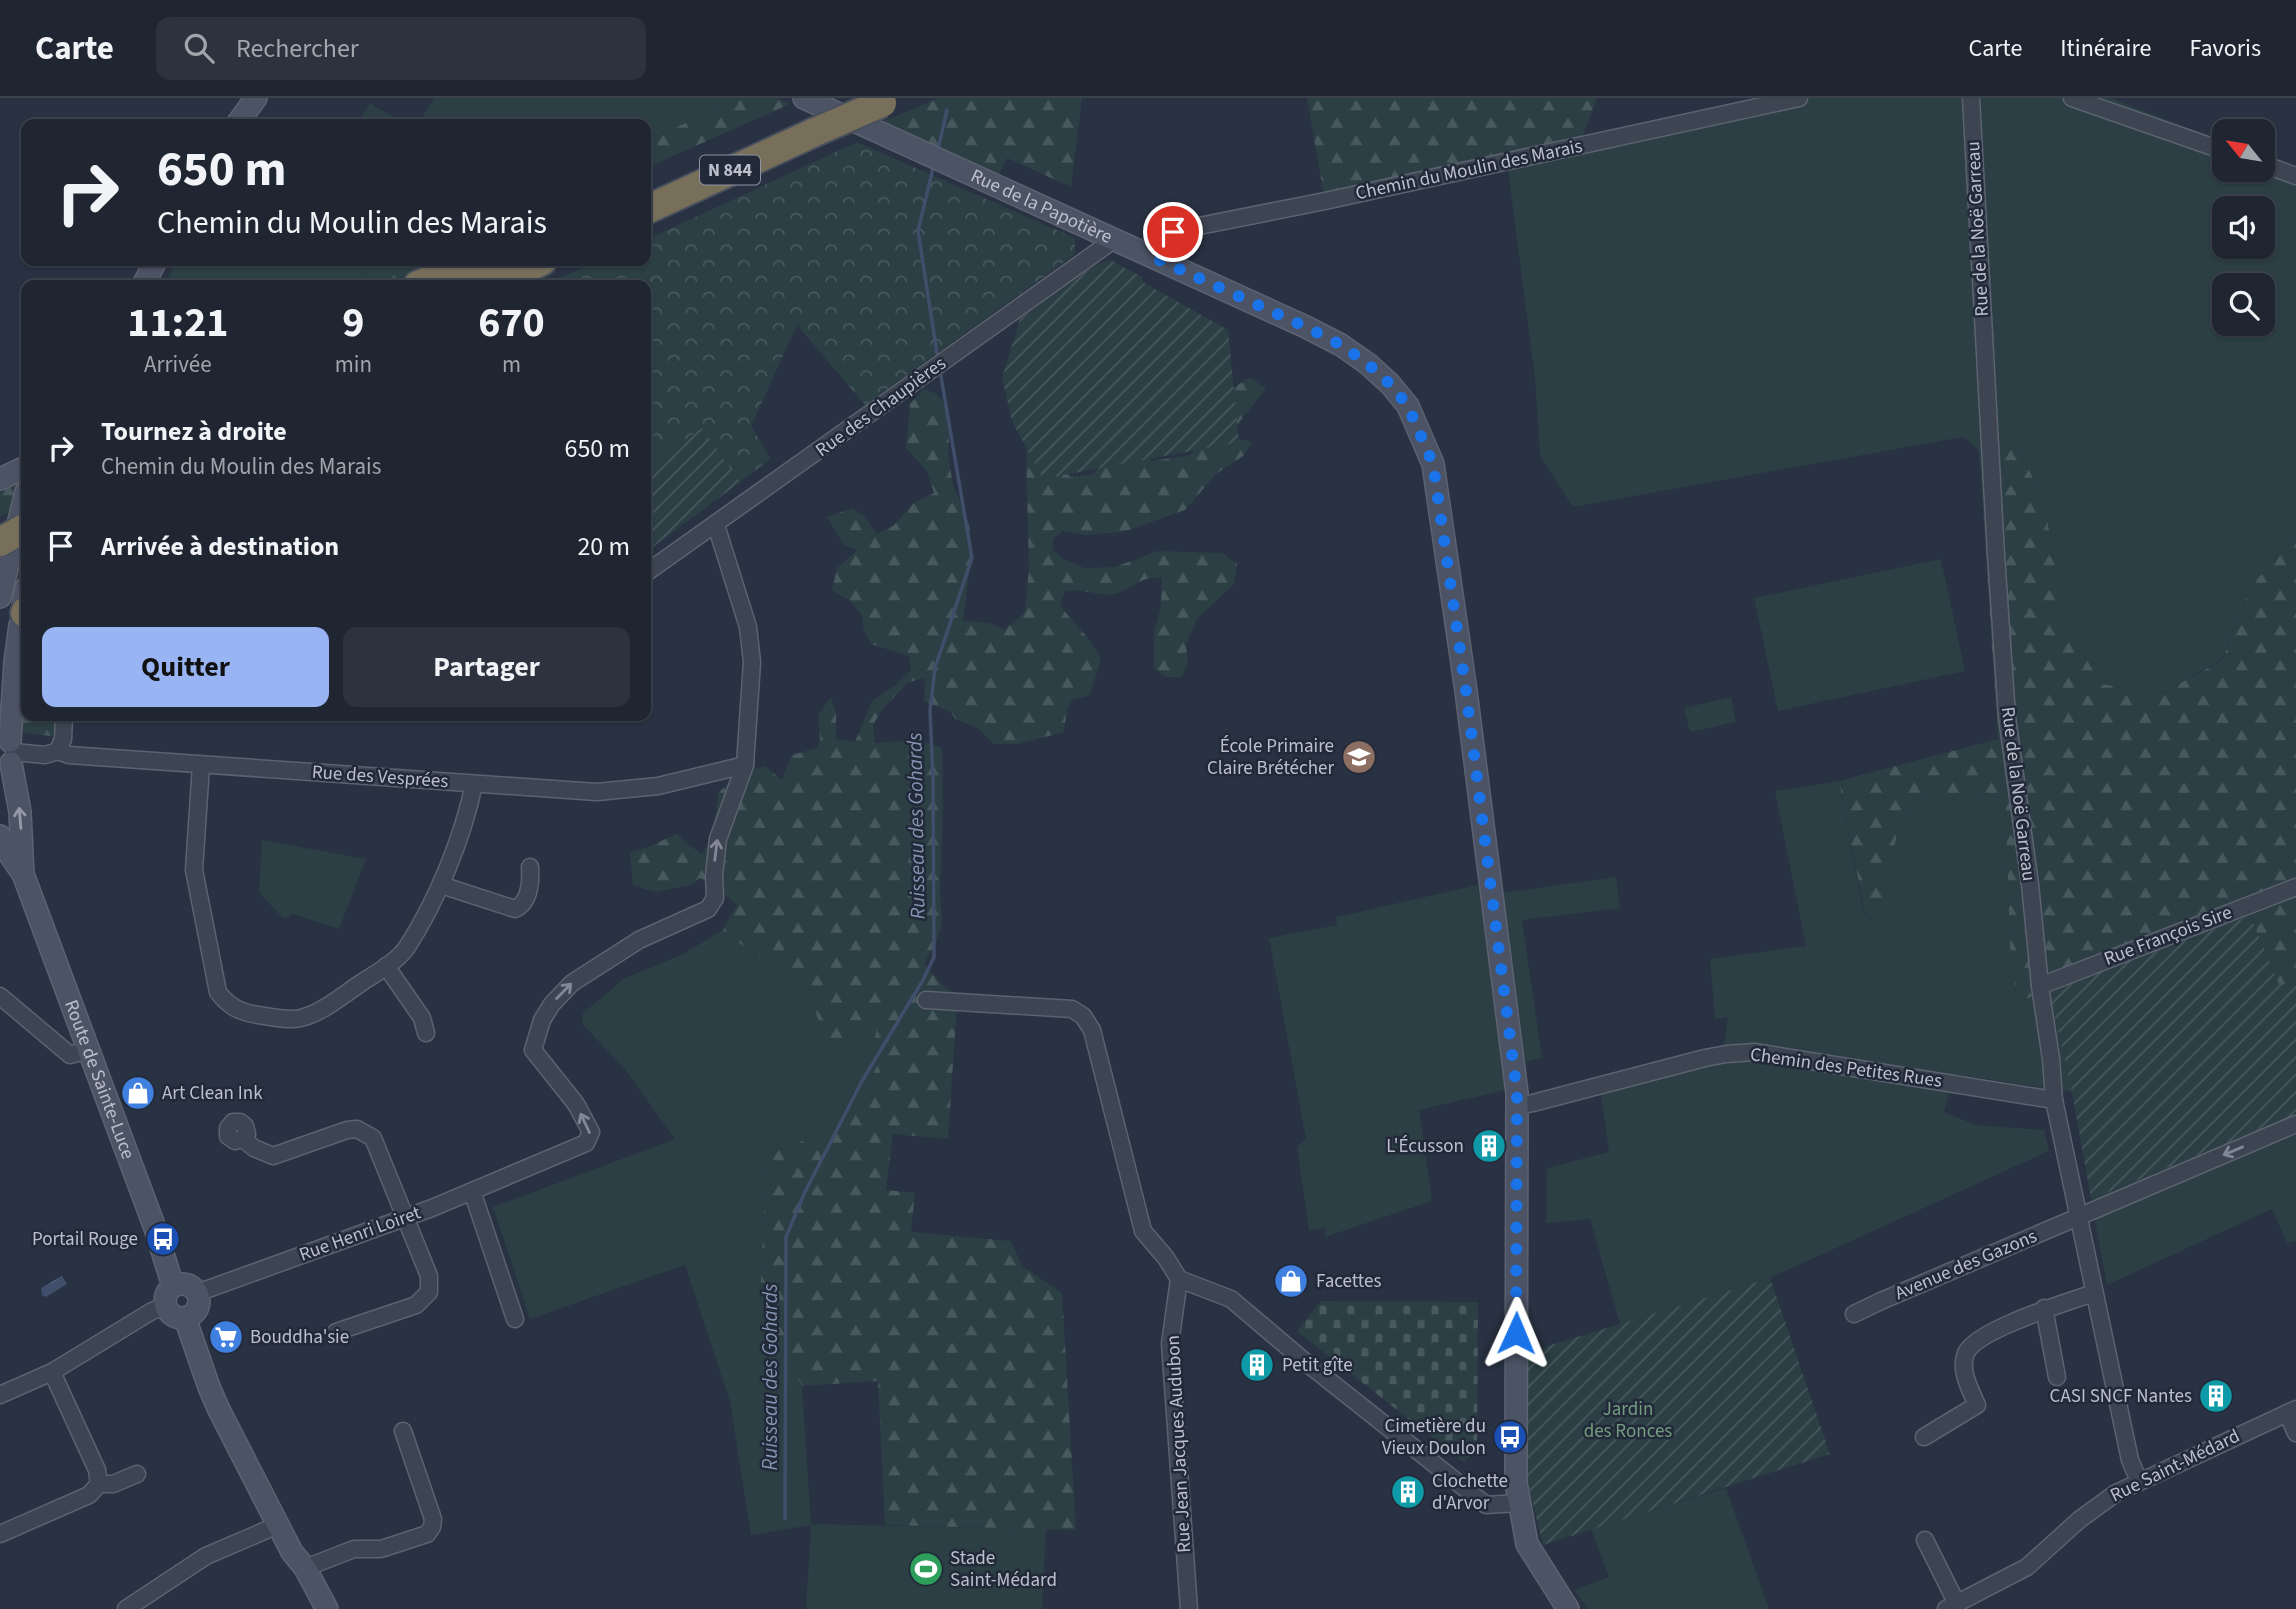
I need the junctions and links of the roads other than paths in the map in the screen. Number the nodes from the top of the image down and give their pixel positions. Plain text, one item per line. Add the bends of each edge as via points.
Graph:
1 (257, 98) edge
2 (847, 98) edge
3 (1799, 98) edge
4 (1971, 98) edge
5 (2072, 98) edge
6 (888, 100) edge
7 (806, 116) edge
8 (241, 119) edge
9 (2212, 147) edge
10 (2275, 168) edge
11 (2296, 176) edge
12 (651, 187) edge
13 (651, 207) edge
14 (1115, 239) junction
15 (1153, 257) junction
16 (464, 266) edge
17 (476, 266) edge
18 (518, 266) edge
19 (494, 271) edge
20 (430, 280) edge
21 (468, 280) edge
22 (21, 468) edge
23 (0, 479) edge
24 (716, 525) junction
25 (21, 530) edge
26 (0, 542) edge
27 (21, 545) edge
28 (21, 551) edge
29 (0, 563) edge
30 (651, 570) edge
31 (15, 609) edge
32 (65, 721) edge
33 (58, 751) junction
34 (7, 752) edge
35 (201, 765) junction
36 (745, 765) junction
37 (474, 784) junction
38 (0, 836) edge
39 (530, 867) dead end
40 (23, 874) junction
41 (441, 884) junction
42 (2296, 887) edge
43 (386, 967) junction
44 (2040, 986) junction
45 (0, 996) edge
46 (926, 1000) dead end
47 (426, 1032) dead end
48 (89, 1050) junction
49 (2054, 1100) junction
50 (1518, 1105) junction
51 (2296, 1124) edge
52 (243, 1139) dead end
53 (472, 1191) junction
54 (406, 1217) junction
55 (2078, 1217) junction
56 (1179, 1279) junction
57 (173, 1286) junction
58 (197, 1293) junction
59 (2094, 1293) junction
60 (165, 1306) junction
61 (2044, 1308) junction
62 (1854, 1314) dead end
63 (185, 1318) junction
64 (515, 1319) dead end
65 (336, 1332) dead end
66 (52, 1372) junction
67 (2057, 1377) dead end
68 (0, 1395) edge
69 (2291, 1411) edge
70 (402, 1431) dead end
71 (2296, 1433) edge
72 (1924, 1437) dead end
73 (137, 1474) dead end
74 (2139, 1481) junction
75 (99, 1484) junction
76 (1518, 1503) junction
77 (278, 1525) junction
78 (0, 1534) edge
79 (1924, 1540) dead end
80 (305, 1568) junction
81 (1951, 1606) edge
82 (126, 1609) edge
83 (327, 1609) edge
84 (1189, 1609) edge
85 (1568, 1609) edge

1 - 8 street
2 - 7 highway, N 844
3 - 15 street, Chemin du Moulin des Marais via 1164,233
4 - 44 street, Rue de la Noë Garreau via 2007,717
5 - 9 street
6 - 7 highway, N 844, bridge
7 - 12 highway, N 844
7 - 13 highway, N 844
7 - 14 street, Rue de la Papotière via 934,158
10 - 11 street
14 - 15 street, Rue de la Papotière
14 - 24 street, Rue des Chaupières
15 - 50 street, Rue de la Papotière via 1341,345 1390,384 1408,406 1422,436 1433,464 1466,691
16 - 20 highway
17 - 19 highway
18 - 19 highway
19 - 21 highway
22 - 23 street
24 - 30 street, Rue des Chaupières
24 - 36 street via 752,646
25 - 26 highway, bridge
27 - 31 street, Route de Sainte-Luce
28 - 29 highway
31 - 34 street, Route de Sainte-Luce
32 - 33 street
33 - 34 street, Rue des Vesprées via 44,755
33 - 35 street, Rue des Vesprées
40 -> 34 street, Route de Sainte-Luce via 20,812
35 - 37 street, Rue des Vesprées
35 - 43 street via 194,870 214,978 227,1004 243,1013 301,1018
36 - 37 street, Rue des Vesprées via 658,786 597,792
53 -> 36 street, Rue Henri Loiret via 586,1143 591,1132 576,1104 533,1050 542,1020 572,983 631,944 712,904 718,839
37 - 41 street
38 - 40 street, Route de Sainte-Luce
39 - 41 street via 531,884 522,905 515,909
40 - 48 street, Route de Sainte-Luce
41 - 43 street via 405,950
42 - 44 street, Rue François Sire
43 - 47 street via 422,1018
44 - 49 street, Rue de la Noë Garreau
45 - 48 street via 70,1055
46 - 56 street via 1060,1007 1083,1016 1092,1030 1143,1231
48 - 57 street, Route de Sainte-Luce
49 - 50 street, Chemin des Petites Rues via 1754,1052 1705,1058
49 - 55 street, Rue de la Noë Garreau
50 - 76 street, Rue de la Papotière via 1514,1457
51 -> 55 street, Avenue des Gazons
52 - 54 street via 273,1156 346,1130 365,1132 373,1138
53 - 54 street, Rue Henri Loiret
53 - 64 street
54 - 58 street, Rue Henri Loiret
54 - 65 street via 429,1276 429,1292 416,1306
55 - 59 street, Rue de la Noë Garreau
55 - 62 street, Avenue des Gazons
56 - 76 street via 1231,1299 1486,1505
56 - 84 street, Rue Jean Jacques Audubon via 1170,1344
57 - 58 street via 184,1284
57 - 60 street
58 - 63 street via 197,1309
59 - 61 street
59 - 74 street, Rue de la Noë Garreau via 2130,1460
60 - 63 street via 170,1314
60 - 66 street
61 - 67 street
61 - 72 street via 1975,1341 1966,1354 1965,1377 1977,1405
63 - 77 street via 209,1387
66 - 68 street
66 - 75 street via 97,1470
69 - 71 street
69 - 74 street, Rue Saint-Médard
70 - 80 street via 432,1527 427,1534 382,1549 354,1549
73 - 75 street via 113,1485
74 - 81 street, Rue Saint-Médard via 2096,1506 2027,1567
75 - 78 street via 89,1495
76 - 85 street, Rue de la Papotière via 1527,1544
77 - 80 street
77 - 82 street via 205,1556
79 - 81 street, Rue Saint-Médard
80 - 83 street

